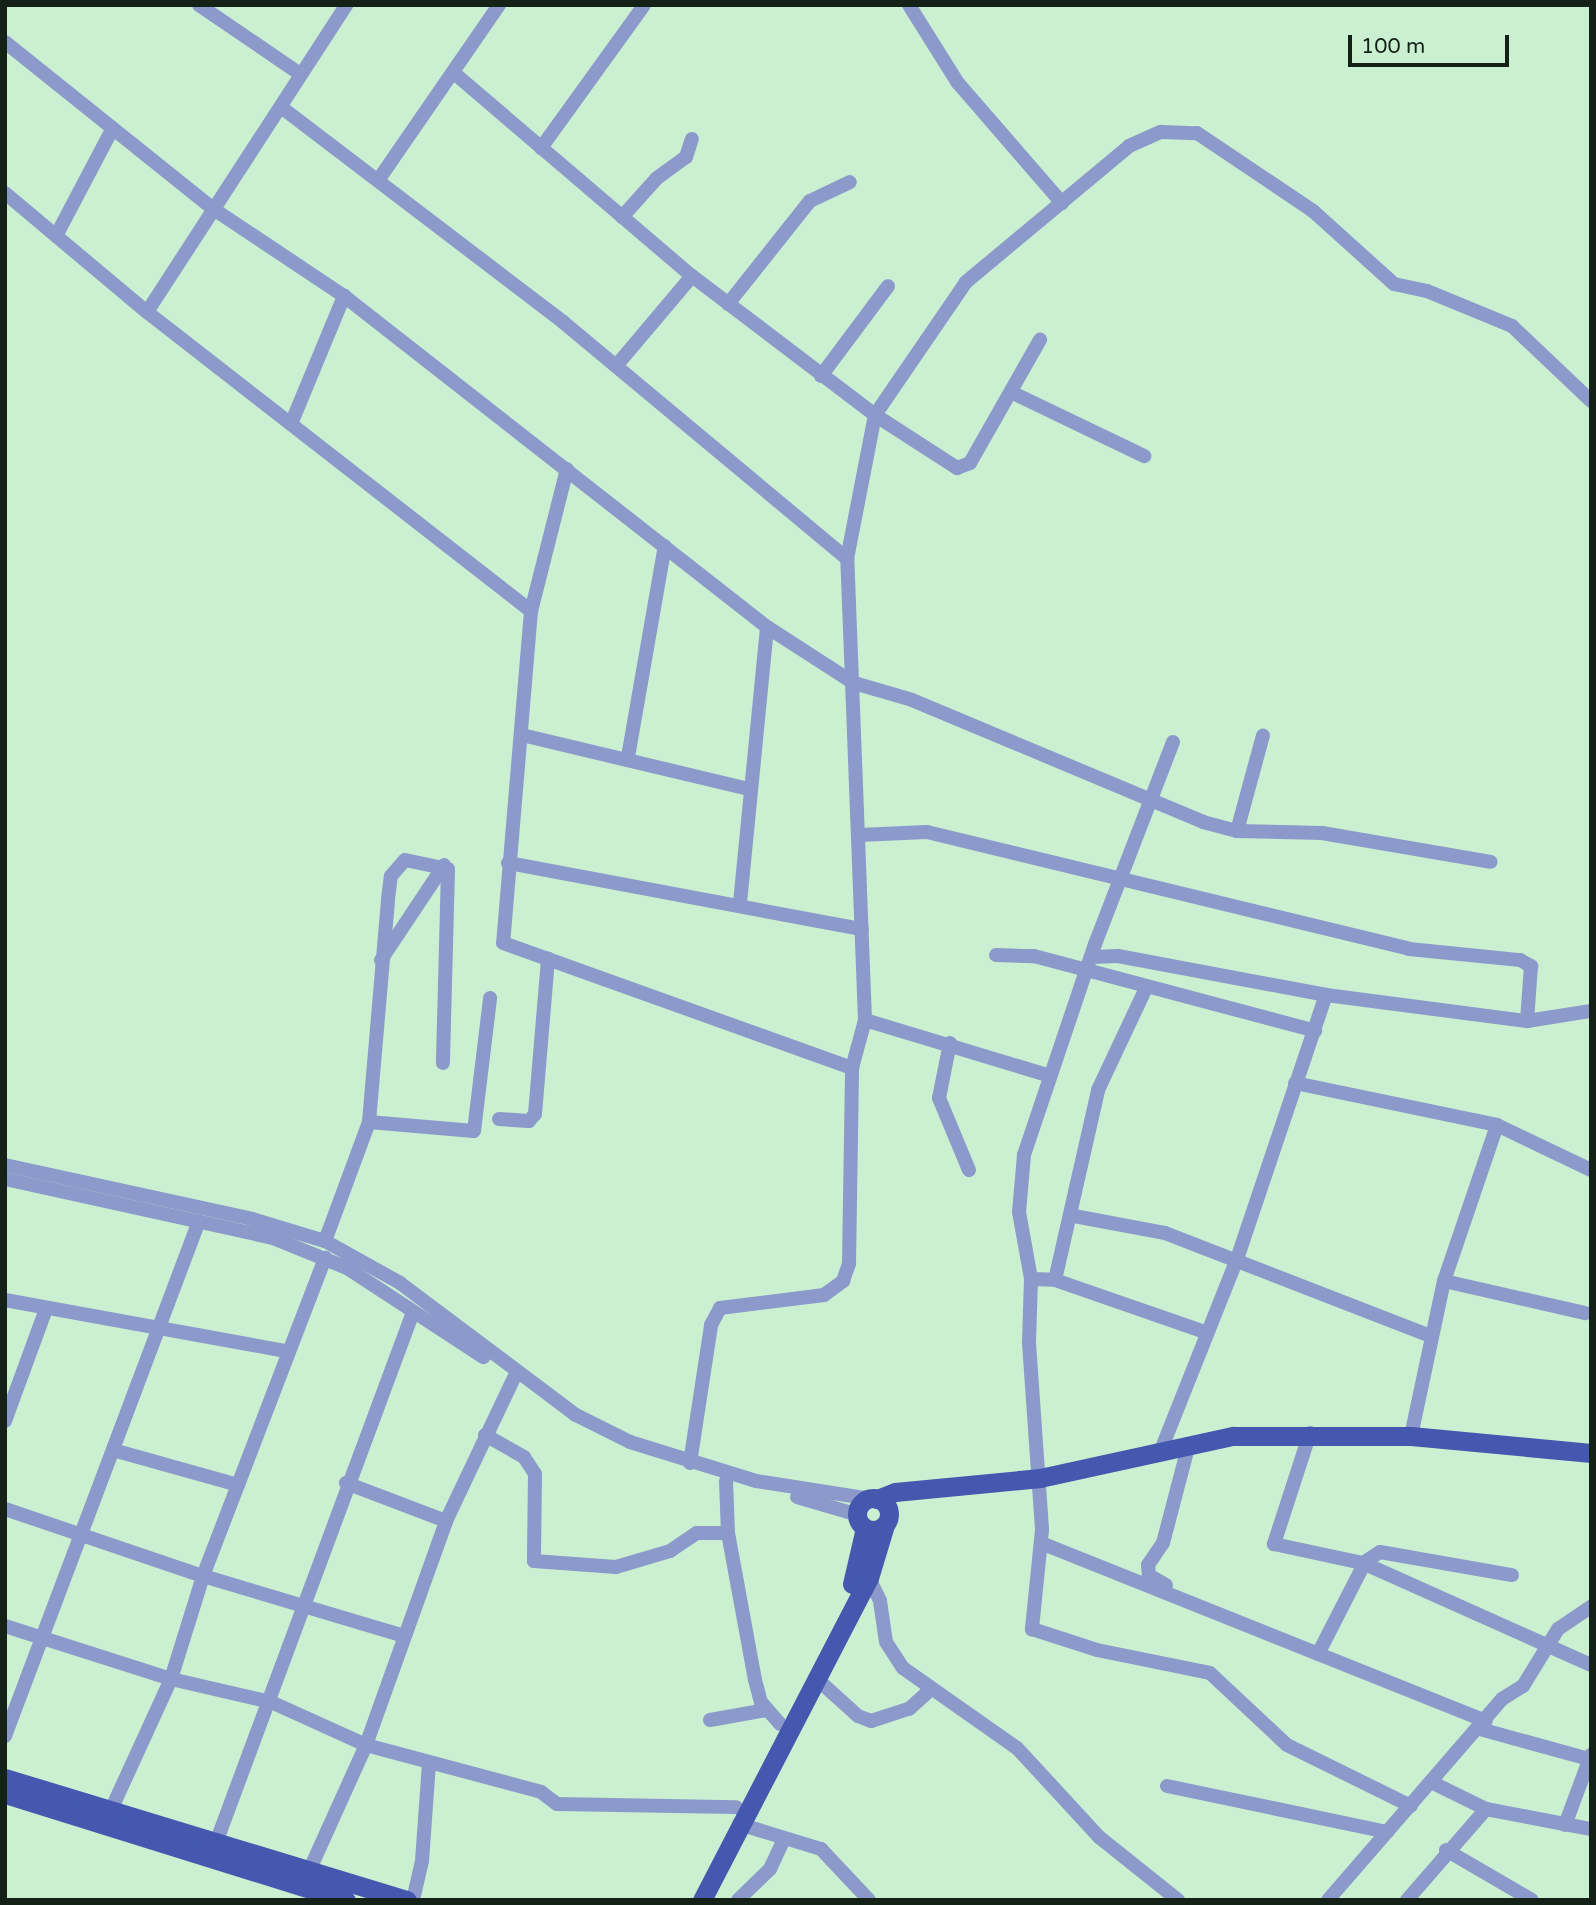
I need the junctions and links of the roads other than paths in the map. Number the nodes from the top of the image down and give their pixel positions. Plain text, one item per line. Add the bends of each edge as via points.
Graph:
1 (199, 5) edge
2 (346, 5) edge
3 (499, 5) edge
4 (644, 5) edge
5 (909, 5) edge
6 (5, 41) edge
7 (300, 74) junction
8 (454, 74) junction
9 (281, 107) junction
10 (112, 130) junction
11 (692, 139) dead end
12 (541, 148) junction
13 (379, 179) junction
14 (850, 182) dead end
15 (5, 193) edge
16 (1062, 204) junction
17 (212, 208) junction
18 (622, 217) junction
19 (56, 236) junction
20 (692, 276) junction
21 (888, 286) dead end
22 (344, 296) junction
23 (728, 304) junction
24 (147, 312) junction
25 (1040, 340) dead end
26 (616, 366) junction
27 (821, 376) junction
28 (1011, 392) junction
29 (1591, 401) edge
30 (875, 415) junction
31 (290, 424) junction
32 (1144, 456) dead end
33 (567, 469) junction
34 (666, 547) junction
35 (847, 559) junction
36 (531, 611) junction
37 (767, 627) junction
38 (854, 683) junction
39 (522, 735) junction
40 (1263, 735) dead end
41 (1173, 743) dead end
42 (628, 757) junction
43 (748, 789) junction
44 (1152, 799) junction
45 (1237, 831) junction
46 (859, 835) junction
47 (509, 863) junction
48 (1491, 863) dead end
49 (444, 865) junction
50 (1119, 880) junction
51 (740, 903) junction
52 (862, 929) junction
53 (996, 955) dead end
54 (1092, 957) junction
55 (548, 959) junction
56 (379, 964) junction
57 (1086, 971) junction
58 (1146, 988) junction
59 (1326, 995) junction
60 (490, 998) dead end
61 (1591, 1011) edge
62 (865, 1020) junction
63 (1527, 1021) junction
64 (1315, 1031) junction
65 (950, 1042) junction
66 (443, 1063) dead end
67 (852, 1068) junction
68 (1050, 1076) junction
69 (1295, 1083) junction
70 (499, 1119) dead end
71 (369, 1122) junction
72 (1497, 1125) junction
73 (5, 1165) edge
74 (969, 1170) dead end
75 (1591, 1170) edge
76 (5, 1179) edge
77 (1074, 1216) junction
78 (199, 1220) junction
79 (325, 1241) junction
80 (325, 1258) junction
81 (1236, 1262) junction
82 (1031, 1279) junction
83 (1055, 1280) junction
84 (1444, 1281) junction
85 (5, 1300) edge
86 (46, 1309) junction
87 (413, 1312) junction
88 (1585, 1313) dead end
89 (161, 1329) junction
90 (1205, 1332) junction
91 (1430, 1336) junction
92 (287, 1351) junction
93 (514, 1378) junction
94 (5, 1421) edge
95 (1310, 1433) junction
96 (485, 1435) junction
97 (1411, 1436) junction
98 (1189, 1444) junction
99 (113, 1450) junction
100 (1161, 1450) junction
101 (1591, 1453) edge
102 (690, 1463) junction
103 (1040, 1478) junction
104 (726, 1481) junction
105 (346, 1483) junction
106 (238, 1485) junction
107 (5, 1509) edge
108 (881, 1509) junction
109 (446, 1521) junction
110 (861, 1522) junction
111 (728, 1533) junction
112 (78, 1535) junction
113 (1041, 1543) junction
114 (1363, 1563) junction
115 (1511, 1575) dead end
116 (203, 1576) junction
117 (869, 1578) junction
118 (1192, 1602) junction
119 (1591, 1606) edge
120 (300, 1607) junction
121 (5, 1626) edge
122 (404, 1636) junction
123 (44, 1638) junction
124 (1549, 1647) junction
125 (1318, 1654) junction
126 (1591, 1665) edge
127 (171, 1679) junction
128 (817, 1679) junction
129 (930, 1690) junction
130 (271, 1702) junction
131 (774, 1717) junction
132 (710, 1720) dead end
133 (1483, 1725) junction
134 (5, 1736) edge
135 (366, 1745) junction
136 (1590, 1757) edge
137 (429, 1764) junction
138 (5, 1777) edge
139 (1433, 1783) junction
140 (1167, 1786) dead end
141 (5, 1794) edge
142 (1410, 1806) junction
143 (1486, 1809) junction
144 (111, 1810) junction
145 (738, 1816) junction
146 (1564, 1825) junction
147 (1591, 1829) edge
148 (1387, 1832) junction
149 (217, 1840) junction
150 (783, 1841) junction
151 (1446, 1850) junction
152 (310, 1869) junction
153 (346, 1900) edge
154 (407, 1900) edge
155 (413, 1900) edge
156 (689, 1900) edge
157 (702, 1900) edge
158 (738, 1900) edge
159 (869, 1900) edge
160 (1178, 1900) edge
161 (1328, 1900) edge
162 (1408, 1900) edge
163 (1532, 1900) edge

1 - 7 street
2 - 7 street
3 - 8 street
4 - 12 street
5 - 16 street via 958,83
6 - 10 street
7 - 9 street
8 - 12 street
8 - 13 street
9 - 13 street
9 - 17 street
10 - 17 street
10 - 19 street
11 - 18 street via 686,157 657,178
12 - 18 street
13 - 26 street
14 - 23 street via 810,201
15 - 19 street
16 - 29 street via 1096,169 1129,146 1161,132 1197,133 1313,211 1394,284 1427,291 1512,326
16 - 30 street via 966,282
17 - 22 street
17 - 24 street
18 - 20 street
19 - 24 street
20 - 23 street
20 - 26 street
21 - 27 street
22 - 31 street
22 - 33 street
23 - 27 street
24 - 31 street
25 - 28 street
26 - 35 street
27 - 30 street
28 - 30 street via 965,467
28 - 32 street
30 - 35 street
31 - 36 street
33 - 34 street
33 - 36 street
34 - 37 street
34 - 42 street
35 - 38 street
36 - 39 street
37 - 38 street
37 - 43 street
38 - 44 street via 912,700
38 - 46 street
39 - 42 street
39 - 47 street
40 - 45 street
41 - 44 street
42 - 43 street
43 - 51 street
44 - 45 street
44 - 50 street
45 - 48 street via 1322,833
46 - 50 street via 927,832
46 - 52 street
47 - 51 street
47 - 55 street via 500,936 510,947
49 - 56 street
49 - 56 street via 405,860 398,864 391,876
49 - 66 street via 451,904
50 - 54 street
50 - 63 street via 1409,949 1525,962 1531,965
51 - 52 street
52 - 62 street
53 - 57 street via 1034,956
54 - 57 street
54 - 59 street via 1146,961
55 - 67 street
55 - 70 street via 535,1114 529,1121
56 - 71 street
57 - 58 street
57 - 68 street
58 - 64 street
58 - 77 street via 1098,1090
59 - 63 street
59 - 64 street
60 - 71 street via 473,1133
61 - 63 street
62 - 65 street
62 - 67 street
64 - 69 street
65 - 68 street
65 - 74 street via 939,1098
67 - 102 street via 847,1271 824,1295 720,1308 711,1325
68 - 82 street via 1024,1155 1019,1212
69 - 72 street
69 - 81 street
71 - 79 street
72 - 75 street
72 - 84 street
73 - 79 street via 252,1219
76 - 78 street
77 - 81 street via 1165,1233
77 - 83 street
78 - 80 street via 273,1238
78 - 89 street
79 - 102 street via 400,1283 576,1415
80 - 87 street
80 - 92 street
81 - 90 street
81 - 91 street
82 - 83 street
82 - 103 street via 1029,1343
83 - 90 street
84 - 88 street
84 - 91 street
85 - 86 street
86 - 89 street
86 - 94 street
87 - 93 street
87 - 105 street
89 - 92 street
89 - 99 street
90 - 100 street
91 - 97 street
92 - 106 street
93 - 96 street
93 - 104 street via 569,1421 641,1456
95 - 97 main road
95 - 98 main road via 1233,1436
95 - 114 street via 1272,1536 1274,1544
96 - 109 street
96 - 111 street via 524,1457 535,1474 534,1561 616,1567 670,1551 697,1533
97 - 101 main road
98 - 100 main road
98 - 118 street via 1163,1543 1148,1565 1149,1574
99 - 106 street
99 - 112 street
100 - 103 main road
102 - 108 street
103 - 108 main road via 917,1492
103 - 113 street
104 - 110 street
104 - 111 street
105 - 109 street
105 - 120 street
106 - 116 street
107 - 112 street
108 - 110 main road
108 - 110 main road
108 - 117 main road
109 - 122 street
110 - 131 main road via 853,1582
111 - 131 street via 755,1680
112 - 116 street
112 - 123 street
113 - 118 street
113 - 142 street via 1032,1629 1097,1650 1210,1673 1287,1745
114 - 115 street via 1380,1552
114 - 124 street
114 - 125 street
116 - 120 street
116 - 127 street
117 - 128 main road
117 - 129 street via 880,1601 886,1642 903,1668
118 - 125 street
119 - 124 street via 1558,1629
120 - 122 street
120 - 130 street
121 - 123 street
122 - 135 street
123 - 127 street
123 - 134 street
124 - 126 street
124 - 133 street via 1523,1686 1502,1699
125 - 133 street
127 - 130 street
127 - 144 street
128 - 129 street via 858,1716 871,1721 909,1709
128 - 145 main road
129 - 160 street via 1017,1748 1099,1836
130 - 135 street
130 - 149 street
131 - 132 street
131 - 145 main road
133 - 136 street
133 - 139 street
135 - 137 street
135 - 152 street
136 - 146 street
137 - 145 street via 541,1792 557,1804
137 - 155 street via 422,1861
138 - 144 main road
139 - 142 street
139 - 143 street
140 - 148 street
141 - 153 main road
142 - 148 street
143 - 146 street
143 - 151 street
144 - 149 main road
145 - 150 street
145 - 156 main road
145 - 157 main road
146 - 147 street
148 - 161 street
149 - 152 main road
150 - 158 street via 769,1869
150 - 159 street via 821,1849
151 - 162 street
151 - 163 street
152 - 154 main road

